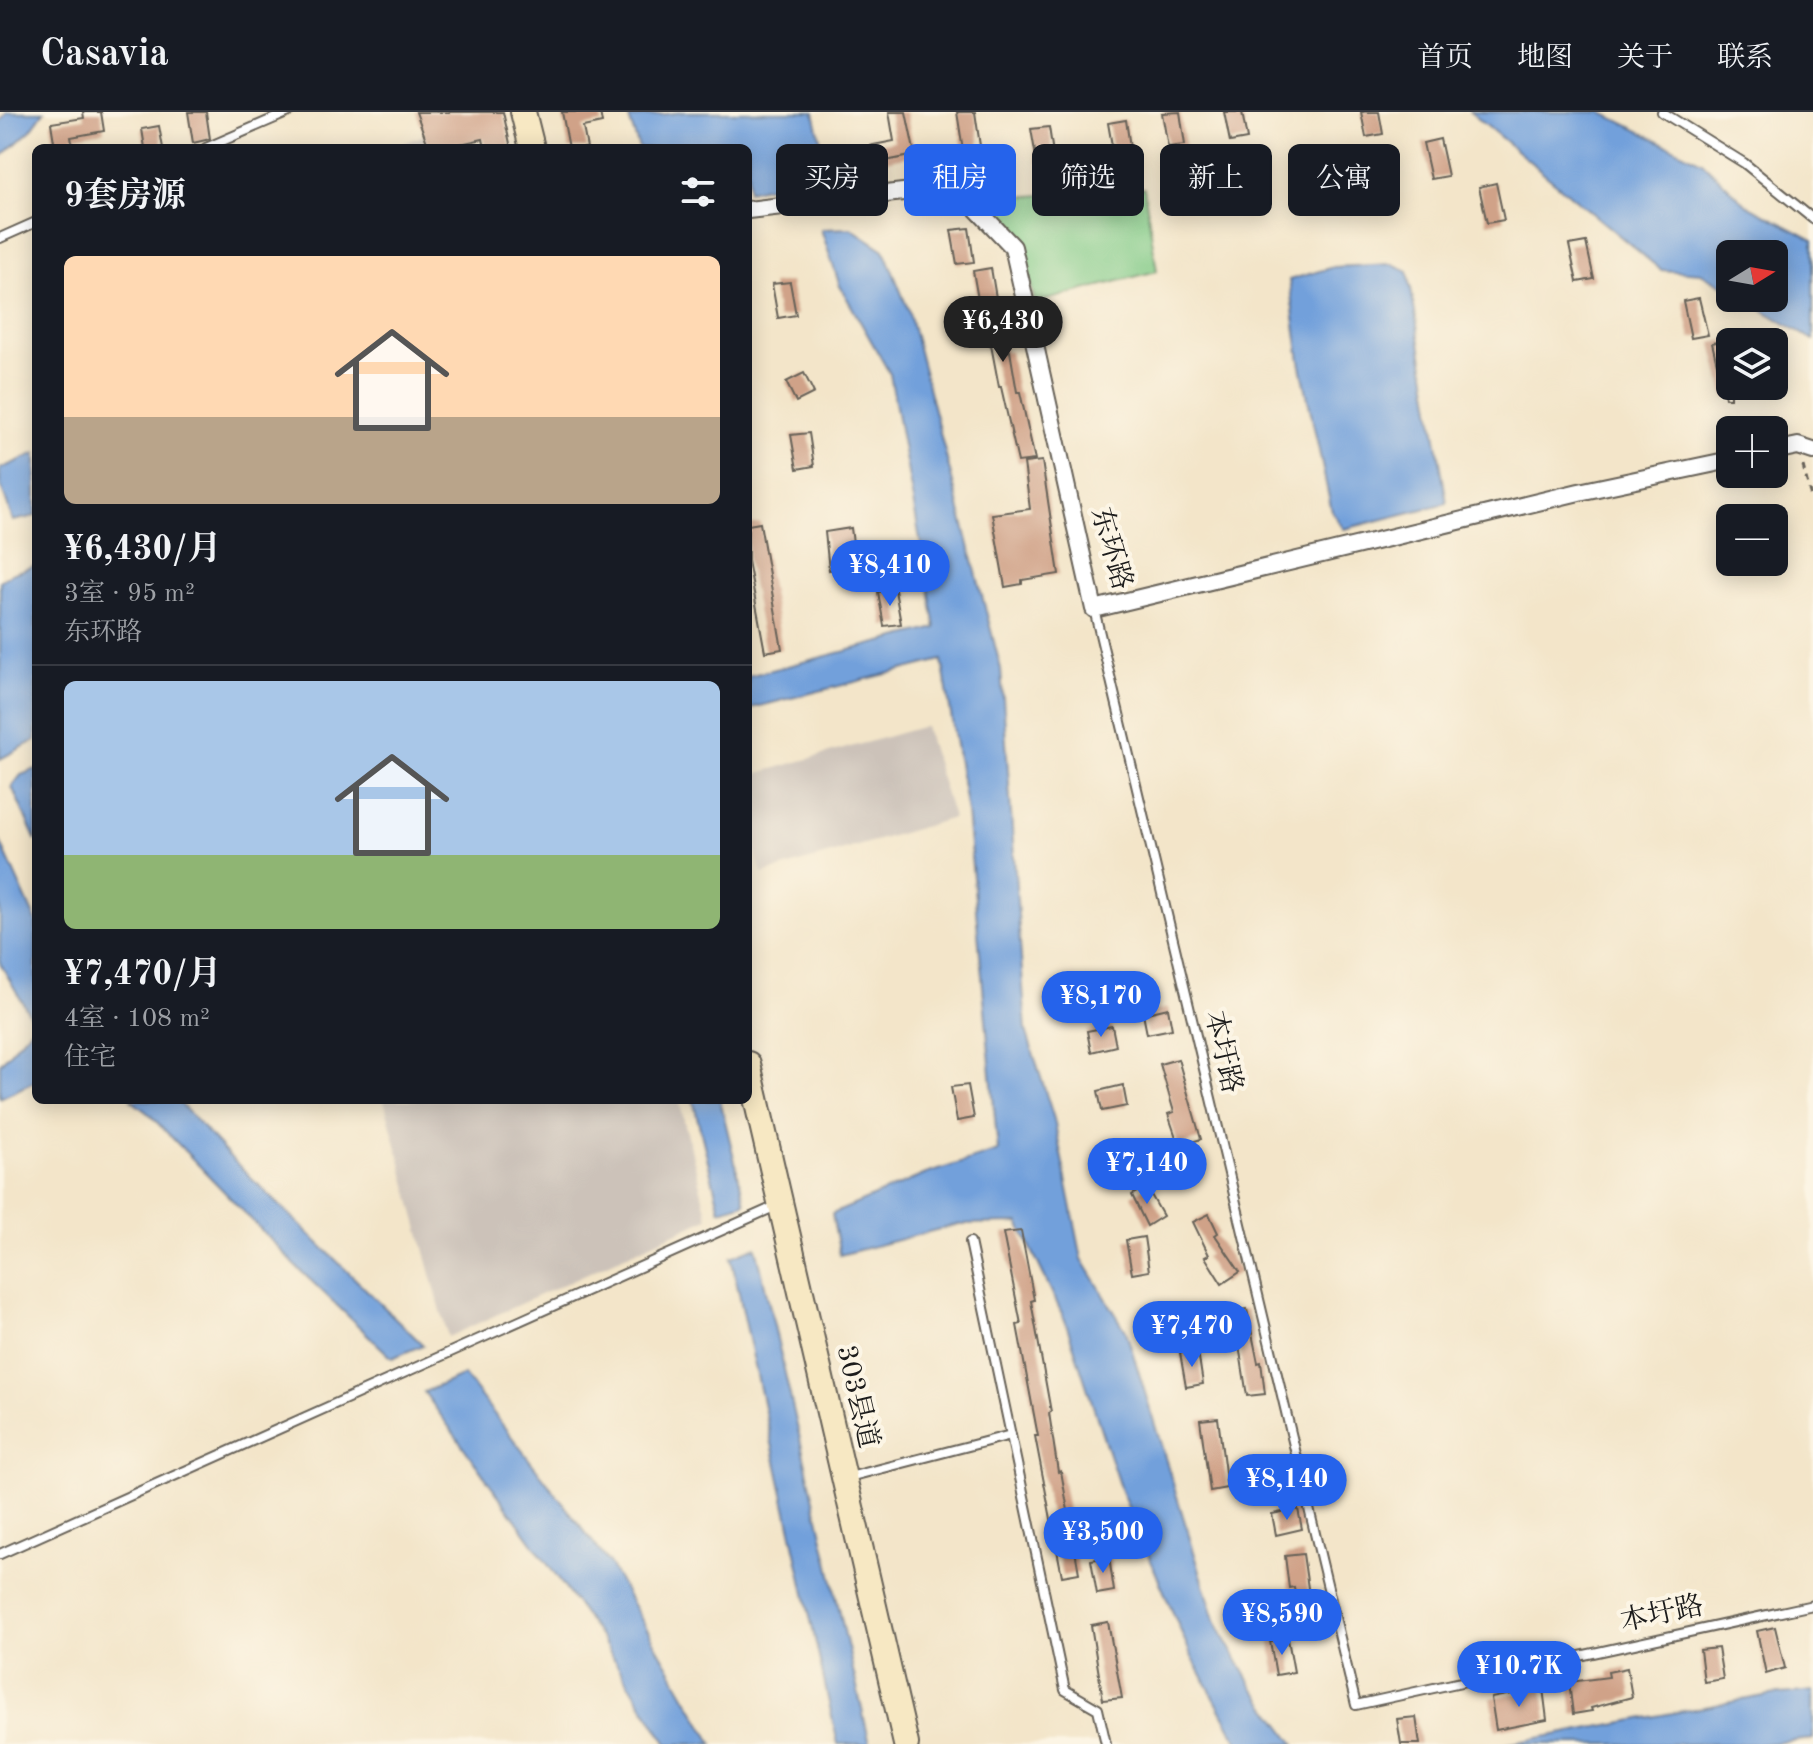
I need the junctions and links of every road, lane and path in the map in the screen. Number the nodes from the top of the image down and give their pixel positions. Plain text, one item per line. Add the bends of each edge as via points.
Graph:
1 (289, 112) edge
2 (523, 112) edge
3 (1662, 112) edge
4 (215, 144) edge
5 (531, 144) edge
6 (752, 210) edge
7 (1813, 219) edge
8 (32, 224) edge
9 (0, 238) edge
10 (1806, 449) edge
11 (1716, 463) edge
12 (1813, 505) edge
13 (1094, 609) junction
14 (752, 1082) edge
15 (780, 1204) junction
16 (970, 1242) dead end
17 (1011, 1435) junction
18 (844, 1478) junction
19 (0, 1554) edge
20 (1813, 1605) edge
21 (906, 1744) edge
22 (1106, 1744) edge

1 - 4 lane
2 - 5 main road
3 - 7 lane via 1744,163
6 - 13 street, 东环路 via 929,189 972,204 1013,247
8 - 9 lane
10 - 12 path
11 - 13 street, 东环路
13 - 20 lane, 本圩路 via 1356,1705
14 - 15 main road, 303县道
15 - 18 main road, 303县道
15 - 19 lane
16 - 17 lane
17 - 18 lane
17 - 22 lane via 1065,1690 1098,1709
18 - 21 main road, 303县道

